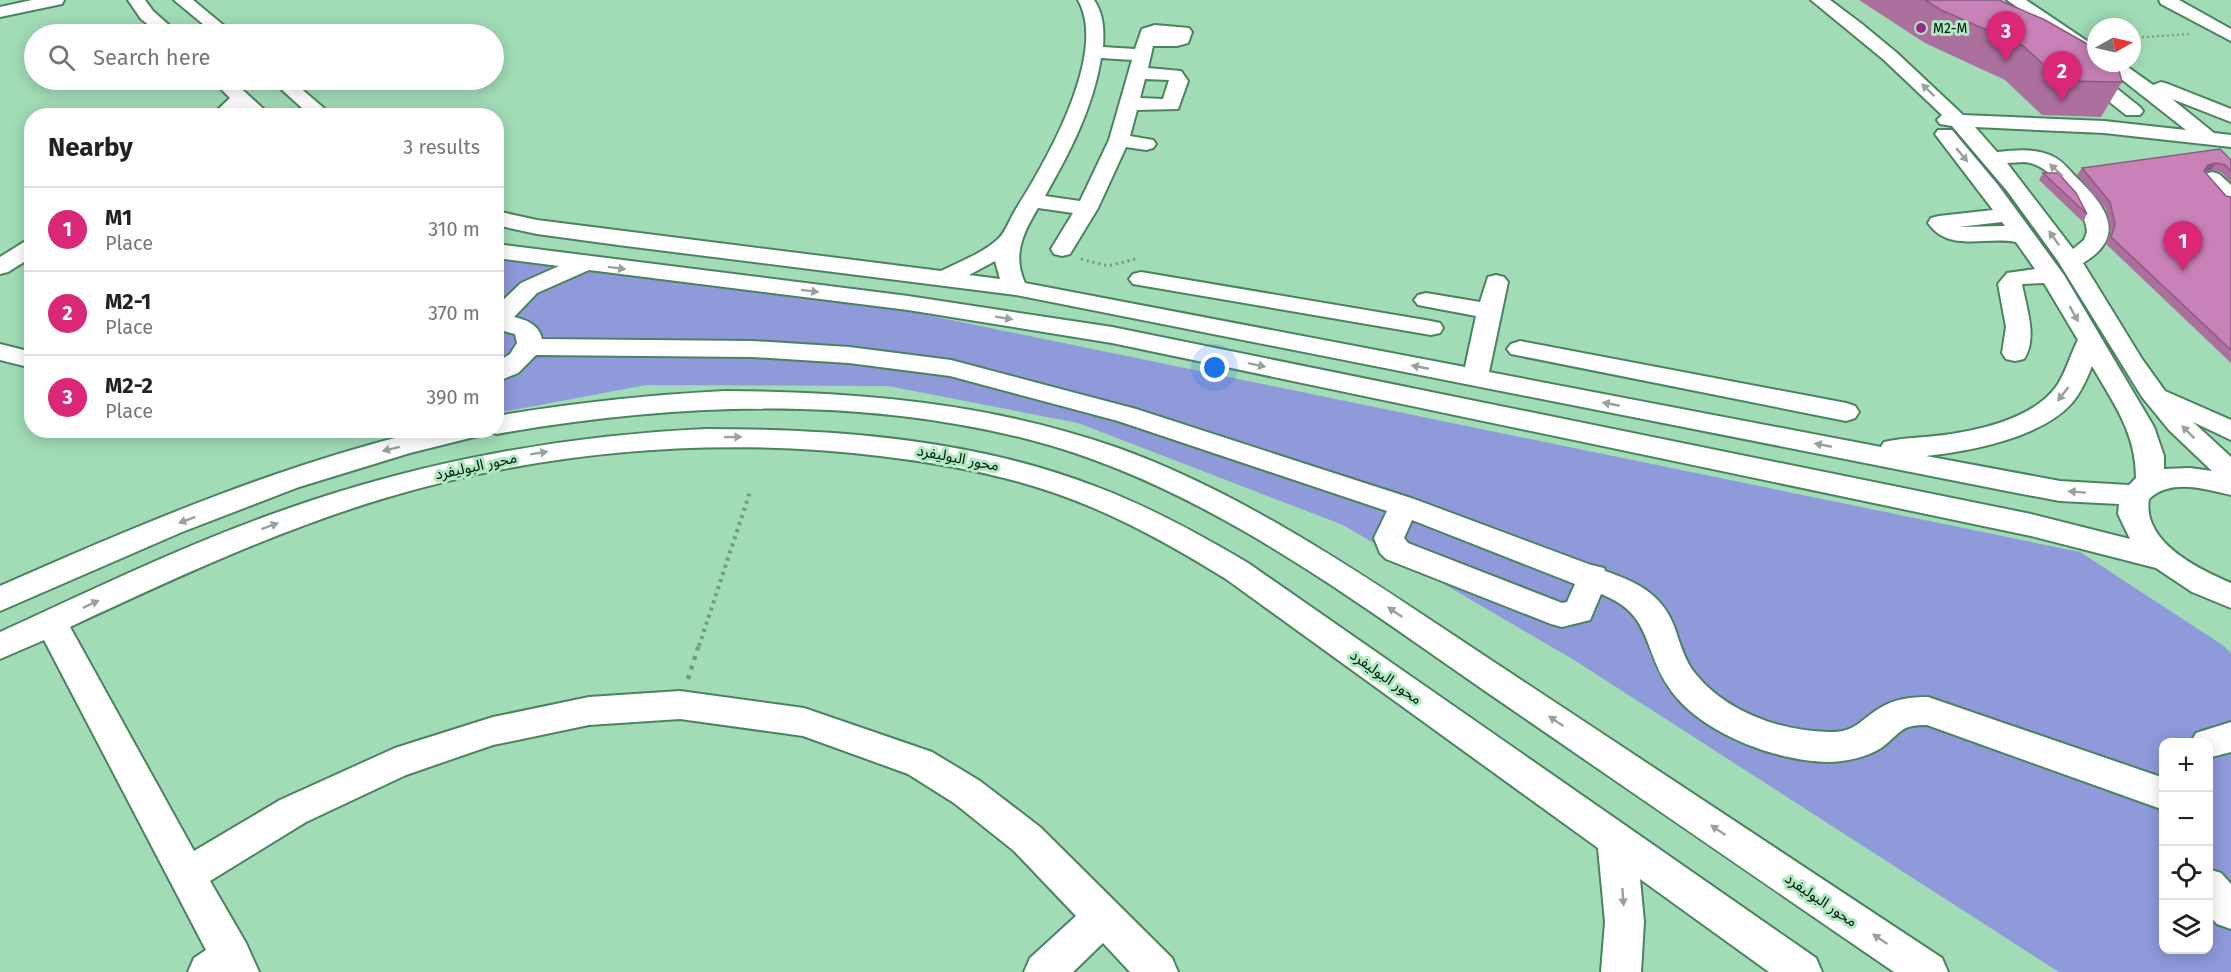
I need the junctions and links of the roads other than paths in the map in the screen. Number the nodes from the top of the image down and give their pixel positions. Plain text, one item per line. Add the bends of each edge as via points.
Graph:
1 (56, 0) edge
2 (136, 0) edge
3 (1086, 0) edge
4 (1797, 0) edge
5 (1819, 0) edge
6 (2015, 0) edge
7 (2029, 0) edge
8 (2167, 0) edge
9 (185, 2) edge
10 (0, 12) edge
11 (147, 15) junction
12 (158, 24) edge
13 (212, 24) edge
14 (2227, 34) edge
15 (2087, 42) edge
16 (2087, 42) edge
17 (2087, 43) edge
18 (2050, 46) edge
19 (1092, 55) junction
20 (1142, 57) junction
21 (2071, 64) edge
22 (2122, 72) edge
23 (2138, 72) edge
24 (2161, 88) junction
25 (233, 90) edge
26 (292, 90) edge
27 (242, 98) junction
28 (1130, 104) junction
29 (230, 108) edge
30 (253, 108) edge
31 (314, 108) edge
32 (2133, 111) dead end
33 (2231, 116) edge
34 (1933, 120) junction
35 (1959, 120) junction
36 (2208, 138) junction
37 (1119, 140) junction
38 (2231, 141) edge
39 (1146, 144) dead end
40 (1991, 158) junction
41 (2231, 158) edge
42 (2212, 178) edge
43 (2231, 198) edge
44 (1029, 206) junction
45 (1084, 214) junction
46 (2008, 215) junction
47 (504, 220) edge
48 (1976, 233) junction
49 (2024, 237) junction
50 (1009, 243) junction
51 (1062, 249) dead end
52 (24, 252) edge
53 (1998, 252) dead end
54 (504, 253) edge
55 (533, 257) junction
56 (585, 264) junction
57 (0, 267) edge
58 (1133, 270) road end
59 (2061, 275) junction
60 (944, 279) junction
61 (1496, 282) dead end
62 (529, 288) junction
63 (1016, 288) junction
64 (1426, 300) dead end
65 (1488, 311) junction
66 (504, 313) edge
67 (1378, 319) junction
68 (504, 323) edge
69 (1431, 328) dead end
70 (2089, 342) junction
71 (530, 347) junction
72 (1520, 349) dead end
73 (0, 352) edge
74 (2015, 353) dead end
75 (24, 358) edge
76 (1372, 358) junction
77 (504, 369) edge
78 (1645, 373) junction
79 (1475, 378) junction
80 (2156, 397) junction
81 (1647, 410) junction
82 (1846, 412) dead end
83 (504, 424) edge
84 (2231, 431) edge
85 (436, 438) edge
86 (1860, 452) junction
87 (2231, 472) edge
88 (2231, 485) edge
89 (2143, 489) junction
90 (1404, 506) junction
91 (2165, 559) junction
92 (1593, 576) junction
93 (2230, 597) edge
94 (0, 599) edge
95 (51, 622) junction
96 (0, 646) edge
97 (2231, 737) edge
98 (2213, 742) edge
99 (2159, 793) edge
100 (1615, 839) junction
101 (188, 874) junction
102 (2213, 891) edge
103 (2231, 911) edge
104 (1103, 917) junction
105 (226, 967) edge
106 (1044, 972) edge
107 (1158, 972) edge
108 (1620, 972) edge
109 (1802, 972) edge
110 (1928, 972) edge

1 - 10 street
2 - 11 street
3 - 19 street via 1095,21
4 - 34 street via 1869,57
35 -> 5 street via 1899,62
6 - 15 street
7 - 16 street
8 - 14 street
9 - 11 street
9 - 13 street
11 - 12 street
17 - 18 street
19 - 20 street
19 - 44 street via 1076,117
20 - 28 street
20 - 28 street via 1179,81 1171,105
21 - 32 street
22 - 36 street
23 - 24 street
24 - 33 street
24 - 38 street
25 - 27 street
26 - 31 street
27 - 29 street
27 - 30 street
28 - 37 street
34 - 35 street
34 -> 46 street
35 - 36 street via 2104,127
35 - 40 street
36 - 38 street
36 - 41 street
37 - 39 street
37 - 45 street
59 -> 40 street via 2041,220
59 -> 40 street via 2097,239 2096,214 2046,160
42 - 43 street
44 - 45 street
44 - 50 street
45 - 51 street
46 - 48 street via 1939,223 1951,233
46 - 49 street
47 - 60 street
48 - 49 street
48 - 53 street
49 - 59 street
50 - 60 street
50 - 63 street via 1007,265
52 - 57 street
54 - 55 street
55 - 56 street
55 - 62 street
56 - 62 street
56 -> 91 street via 908,303 1112,335 2031,525
58 - 67 street
59 -> 70 street
59 - 74 street via 2011,288 2018,327
59 - 80 street
60 - 63 street
61 - 65 street
62 - 66 street
63 - 76 street
64 - 65 street
65 - 79 street
67 - 69 street
67 - 76 street
68 - 71 street via 521,326 528,332
70 -> 86 street via 2072,384 2058,401 2038,415 1980,437 1944,445
70 - 89 street via 2140,427 2150,456
71 - 77 street via 523,358
71 - 90 street via 752,349 951,368 1127,415
72 - 78 street
73 - 75 street
79 -> 76 street
78 - 81 street
78 - 82 street
81 -> 79 street
80 - 84 street
87 -> 80 street
86 -> 81 street
110 -> 83 street, محور البوليفرد via 1372,597 1195,492 1107,454 1016,427 923,411 823,401 720,400 615,407
85 -> 94 street via 270,488
89 -> 86 street via 2060,490
88 - 89 street via 2198,478 2171,478
89 - 91 street via 2133,513 2143,535
90 - 92 street
90 - 92 street via 1389,538 1397,551 1552,612 1572,615 1579,611
91 - 93 street
92 - 99 street via 1626,591 1648,608 1669,659 1688,687 1717,712 1753,732 1793,744 1831,747 1864,740 1898,714 1928,711
95 - 96 street, محور البوليفرد
95 -> 100 street, محور البوليفرد via 260,530 376,490 487,462 593,445 694,438 791,437 918,450 974,460 1063,485 1151,522 1194,545 1237,571
95 - 101 street
97 - 98 street
100 -> 108 street via 1625,920
100 - 109 street, محور البوليفرد
101 - 104 street via 293,811 395,763 504,728 589,711 680,705 804,722 920,763 967,792 1027,839
101 - 105 street
102 - 103 street
104 - 106 street
104 - 107 street

